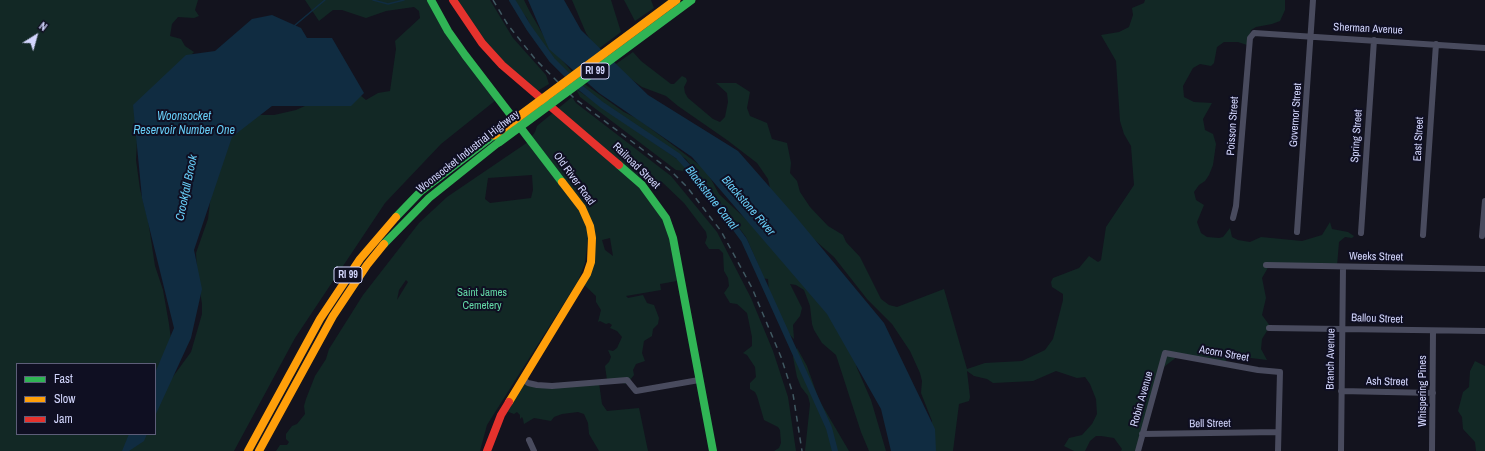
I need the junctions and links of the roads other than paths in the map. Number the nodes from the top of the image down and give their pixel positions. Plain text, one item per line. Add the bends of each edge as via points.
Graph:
1 (431, 0) edge
2 (453, 0) edge
3 (676, 0) edge
4 (691, 0) edge
5 (1313, 0) edge
6 (1251, 35) joint
7 (1311, 36) junction
8 (1374, 40) junction
9 (1436, 44) junction
10 (1485, 48) edge
11 (496, 138) junction
12 (1485, 201) edge
13 (1233, 218) dead end
14 (1298, 232) dead end
15 (1361, 233) dead end
16 (1423, 235) dead end
17 (1482, 236) dead end
18 (1266, 265) dead end
19 (1343, 267) junction
20 (1485, 269) edge
21 (1269, 328) dead end
22 (1342, 328) junction
23 (1433, 331) junction
24 (1485, 331) edge
25 (1165, 353) joint
26 (523, 379) junction
27 (699, 380) junction
28 (1341, 391) junction
29 (1433, 393) junction
30 (1278, 432) junction
31 (1142, 434) junction
32 (529, 440) dead end
33 (248, 451) edge
34 (259, 451) edge
35 (487, 451) edge
36 (534, 451) edge
37 (713, 451) edge
38 (1138, 451) edge
39 (1278, 451) edge
40 (1341, 451) edge
41 (1432, 451) edge

1 - 26 main road, Old River Road via 448,31 574,197 590,226 593,246 587,274
2 - 27 main road, Railroad Street via 482,43 502,65 642,185 660,209 673,238
3 - 11 main road, Woonsocket Industrial Highway / RI 99, bridge
4 - 11 main road, Woonsocket Industrial Highway / RI 99, bridge
5 - 7 street, Governor Street
6 - 7 street, Sherman Avenue via 1259,33
6 - 13 street, Poisson Street
7 - 8 street, Sherman Avenue
7 - 14 street, Governor Street
8 - 9 street, Sherman Avenue
8 - 15 street, Spring Street
9 - 10 street, Sherman Avenue
9 - 16 street, East Street
11 - 33 main road, Woonsocket Industrial Highway / RI 99 via 421,191 366,251 323,314
11 - 34 main road, Woonsocket Industrial Highway / RI 99 via 429,198 367,265 328,325
12 - 17 street
18 - 19 street, Weeks Street
19 - 20 street, Weeks Street
19 - 22 street, Branch Avenue
21 - 22 street, Ballou Street
22 - 23 street, Ballou Street
22 - 28 street, Branch Avenue
23 - 24 street, Ballou Street
23 - 29 street, Whispering Pines
25 - 30 street, Acorn Street via 1280,372
25 - 31 street, Robin Avenue
26 - 27 street via 528,383 552,386 627,380 636,391
26 - 35 main road, Old River Road via 501,415
27 - 37 main road, Railroad Street
28 - 29 street, Ash Street
28 - 40 street, Branch Avenue
29 - 41 street, Whispering Pines
30 - 31 street, Bell Street
30 - 39 street
31 - 38 street, Robin Avenue
32 - 36 street

